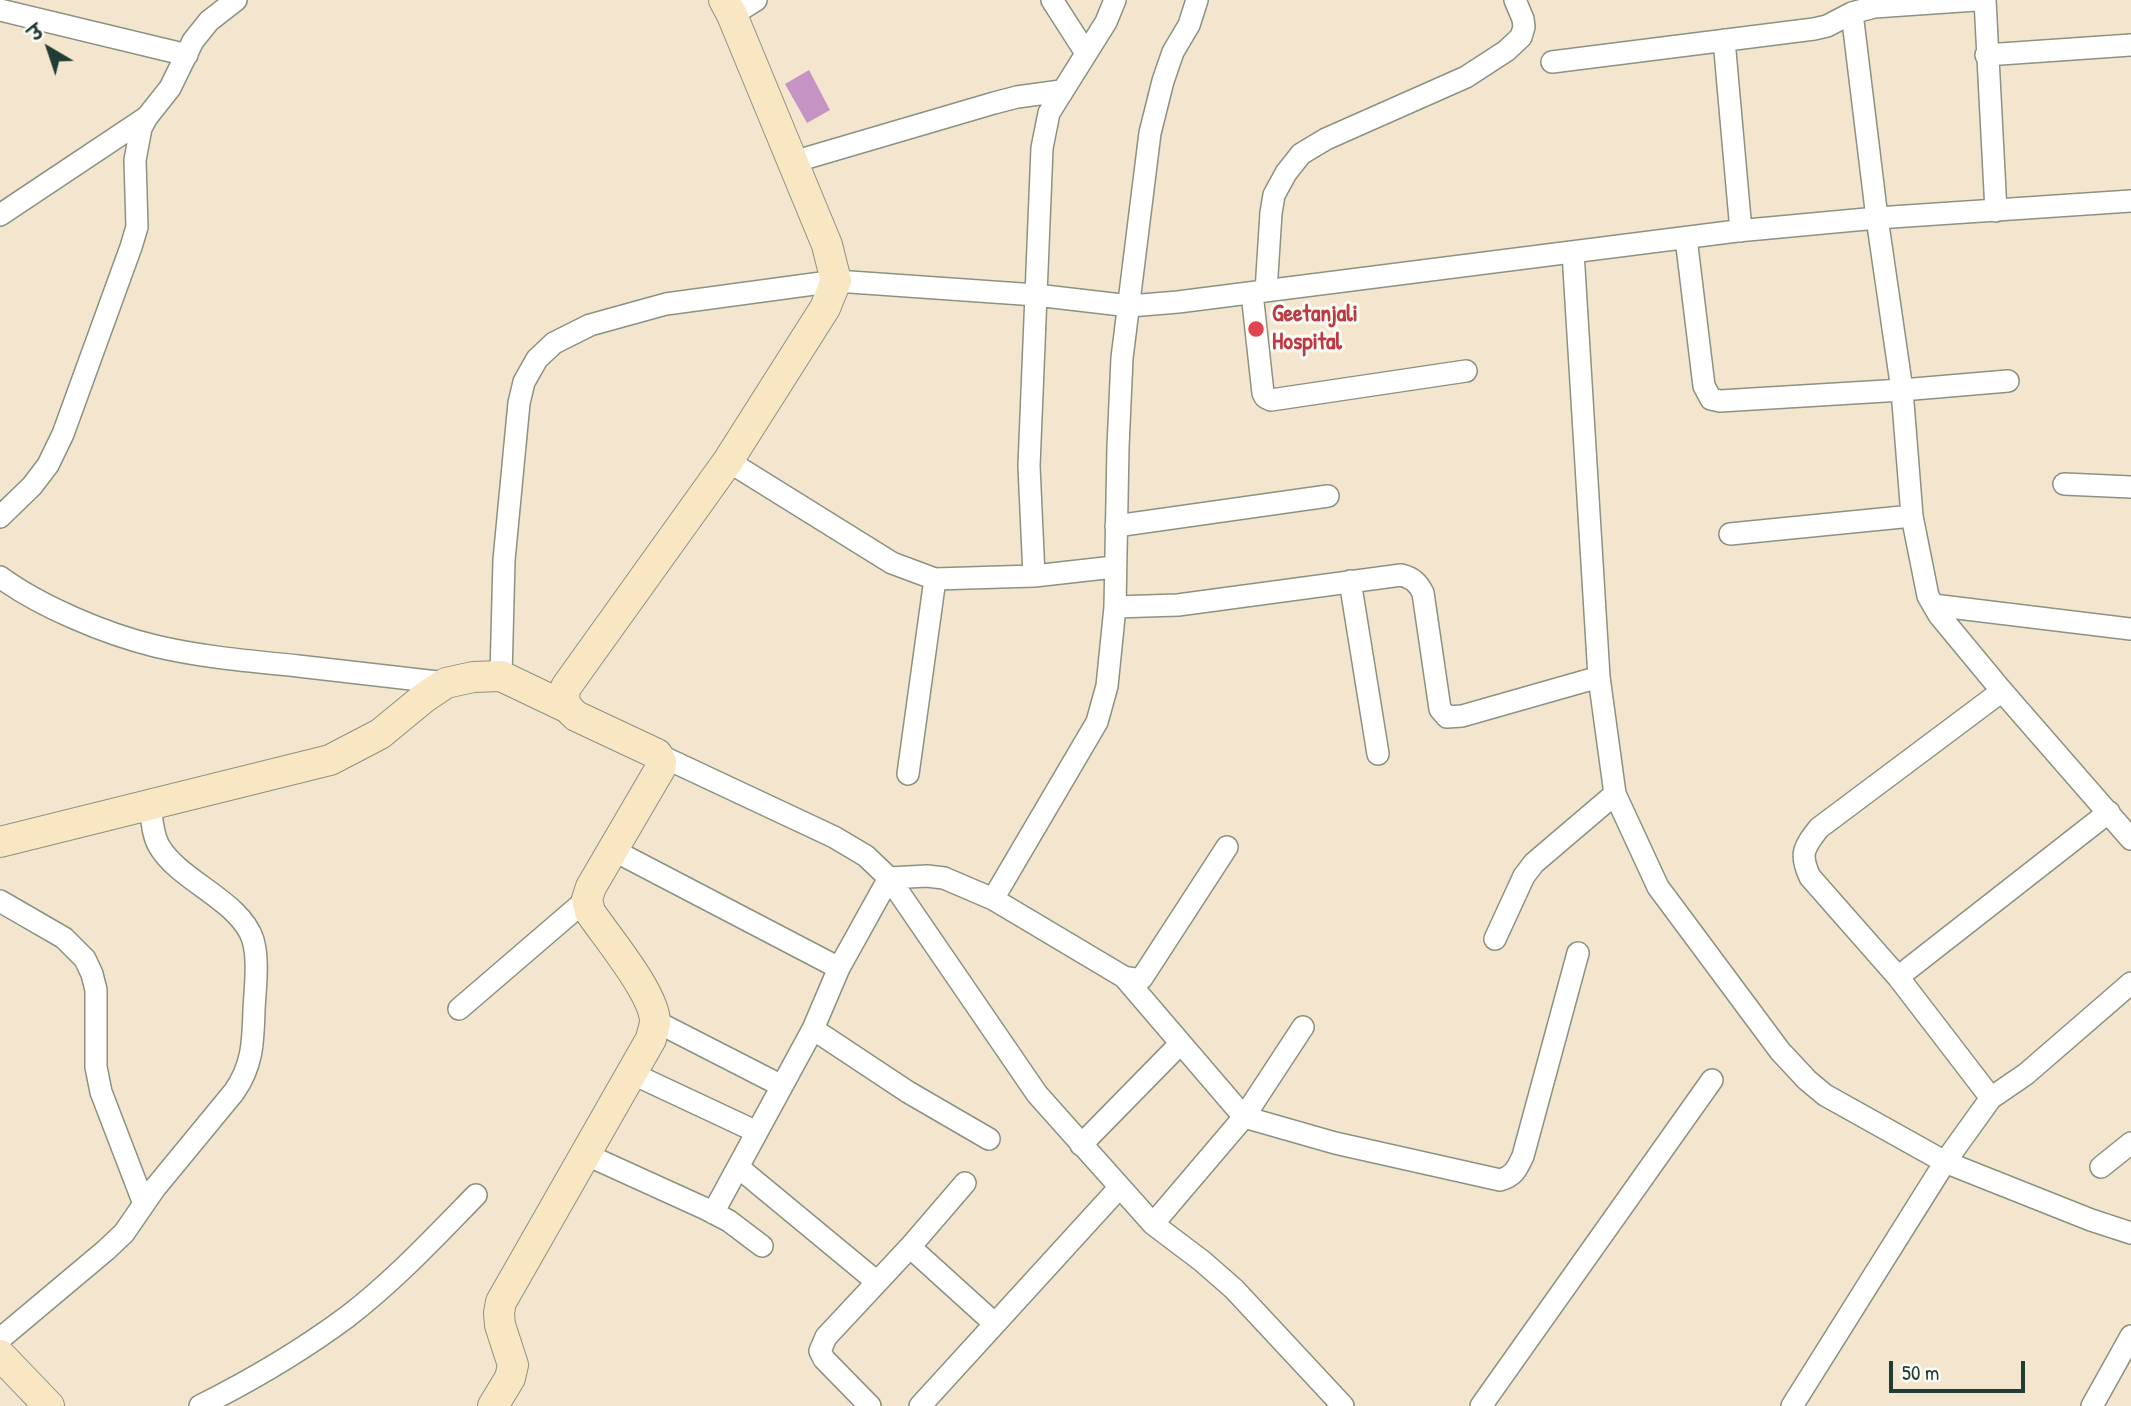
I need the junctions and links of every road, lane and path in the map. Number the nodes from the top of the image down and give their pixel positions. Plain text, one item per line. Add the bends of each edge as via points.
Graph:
1 (236, 0) edge
2 (1052, 0) edge
3 (1115, 0) edge
4 (1197, 0) edge
5 (1515, 0) edge
6 (1976, 0) edge
7 (1984, 0) edge
8 (737, 5) edge
9 (0, 10) edge
10 (1852, 13) junction
11 (1724, 40) junction
12 (2131, 45) edge
13 (1086, 53) junction
14 (1986, 54) junction
15 (187, 55) junction
16 (1552, 62) dead end
17 (1061, 91) junction
18 (147, 117) junction
19 (793, 162) junction
20 (2131, 201) edge
21 (1996, 211) junction
22 (0, 215) edge
23 (1877, 218) junction
24 (1741, 231) junction
25 (1686, 238) junction
26 (1573, 252) junction
27 (836, 281) junction
28 (1259, 292) junction
29 (1036, 295) junction
30 (1130, 306) junction
31 (1466, 371) dead end
32 (2008, 381) dead end
33 (1902, 390) junction
34 (728, 461) junction
35 (2064, 484) dead end
36 (2131, 487) edge
37 (1328, 496) dead end
38 (1912, 516) junction
39 (0, 517) edge
40 (1116, 526) junction
41 (1730, 534) dead end
42 (1114, 567) junction
43 (1034, 576) junction
44 (0, 577) edge
45 (935, 579) junction
46 (1350, 581) junction
47 (1933, 605) junction
48 (1115, 607) junction
49 (2131, 629) edge
50 (501, 676) junction
51 (1599, 677) junction
52 (446, 683) junction
53 (2002, 691) junction
54 (566, 707) junction
55 (657, 754) junction
56 (1378, 754) dead end
57 (908, 774) dead end
58 (1615, 794) junction
59 (150, 804) junction
60 (2123, 825) edge
61 (0, 842) edge
62 (1227, 847) dead end
63 (613, 849) junction
64 (889, 878) junction
65 (587, 899) junction
66 (993, 899) junction
67 (0, 901) edge
68 (1495, 939) dead end
69 (1578, 954) dead end
70 (839, 968) junction
71 (1124, 977) junction
72 (1898, 977) junction
73 (2131, 983) edge
74 (459, 1009) dead end
75 (655, 1021) junction
76 (1303, 1027) dead end
77 (813, 1029) junction
78 (1180, 1044) junction
79 (631, 1073) junction
80 (1712, 1080) dead end
81 (782, 1086) junction
82 (1992, 1098) junction
83 (1244, 1117) junction
84 (757, 1132) junction
85 (989, 1139) dead end
86 (2131, 1143) edge
87 (1081, 1144) junction
88 (585, 1154) junction
89 (1945, 1162) junction
90 (738, 1167) junction
91 (2101, 1167) dead end
92 (965, 1183) dead end
93 (1119, 1188) junction
94 (476, 1195) dead end
95 (144, 1204) junction
96 (713, 1213) junction
97 (1153, 1224) junction
98 (2131, 1233) edge
99 (762, 1246) dead end
100 (910, 1247) junction
101 (877, 1282) junction
102 (995, 1324) junction
103 (2131, 1336) edge
104 (0, 1339) edge
105 (0, 1355) edge
106 (49, 1406) edge
107 (201, 1406) edge
108 (493, 1406) edge
109 (870, 1406) edge
110 (920, 1406) edge
111 (1343, 1406) edge
112 (1481, 1406) edge
113 (1793, 1406) edge
114 (2092, 1406) edge

1 - 15 street via 209,21
2 - 13 street
3 - 13 street
4 - 30 street via 1163,81 1150,133
5 - 28 street via 1524,27 1521,37 1506,51 1466,76 1301,154 1274,195
6 - 10 street via 1874,7
7 - 14 street
8 - 19 street
9 - 15 street
10 - 11 street via 1814,29
10 - 23 street
11 - 16 street
11 - 24 street
12 - 14 street
13 - 17 street
14 - 21 street
15 - 18 street via 170,88
17 - 19 street via 993,103
17 - 29 street via 1049,113 1042,148
18 - 22 street
18 - 39 street via 135,160 137,227 63,434 48,465
19 - 27 street via 827,245
20 - 21 street
21 - 23 street
23 - 24 street
23 - 33 street
24 - 25 street
25 - 26 street
25 - 33 street via 1703,386 1711,399
26 - 28 street
26 - 51 street
27 - 29 street
27 - 34 street via 825,309
27 - 50 street via 666,304 590,325 554,343 537,359 519,403 504,559
28 - 30 street
28 - 31 street via 1263,393 1271,400
29 - 30 street
29 - 43 street via 1029,466
30 - 40 street via 1122,358
32 - 33 street
33 - 38 street
34 - 45 street via 892,563
34 - 54 street via 566,687
35 - 36 street
37 - 40 street
38 - 41 street
38 - 47 street via 1923,579
40 - 42 street
42 - 43 street
42 - 48 street
43 - 45 street
44 - 52 street via 58,610 155,646
45 - 57 street
46 - 48 street via 1178,605
46 - 51 street via 1401,575 1418,583 1440,709 1447,716 1462,716
46 - 56 street
47 - 49 street
47 - 53 street
48 - 66 street via 1107,686 1097,722
50 - 52 street
50 - 54 street
51 - 58 street
52 - 59 street via 380,734 330,760
53 - 60 street
53 - 72 street via 1819,828 1805,845 1802,862 1810,877
54 - 55 street
55 - 63 street via 660,769
55 - 64 street via 834,837 866,856
58 - 68 street via 1534,863
58 - 89 street via 1658,887 1780,1051 1825,1095
59 - 61 street
59 - 95 street via 159,846 248,928 256,958 253,1042 244,1078
60 - 72 street
62 - 71 street via 1142,978
63 - 65 street
63 - 70 street
64 - 66 street via 944,878
64 - 70 street
64 - 87 street via 1037,1094
65 - 74 street
65 - 75 street via 590,912 643,987
66 - 71 street
67 - 95 street via 64,938 85,959 96,990 96,1067 101,1092
69 - 83 street via 1523,1156 1509,1177 1500,1180 1408,1160
70 - 77 street
71 - 78 street
72 - 82 street
73 - 82 street
75 - 79 street via 651,1039
75 - 81 street
76 - 83 street
77 - 81 street
77 - 85 street
78 - 83 street
78 - 87 street
79 - 84 street
79 - 88 street
80 - 112 street
81 - 84 street
82 - 89 street
83 - 97 street
84 - 90 street
86 - 91 street
87 - 93 street
88 - 96 street
88 - 108 street via 501,1302 500,1325 513,1365
89 - 98 street
89 - 113 street
90 - 96 street
90 - 101 street
92 - 100 street
93 - 97 street
93 - 102 street
94 - 107 street via 349,1315 299,1351
95 - 104 street via 106,1250
96 - 99 street
97 - 111 street via 1234,1289
100 - 101 street
100 - 102 street
101 - 109 street via 826,1337 820,1351
102 - 110 street
103 - 114 street
105 - 106 street

